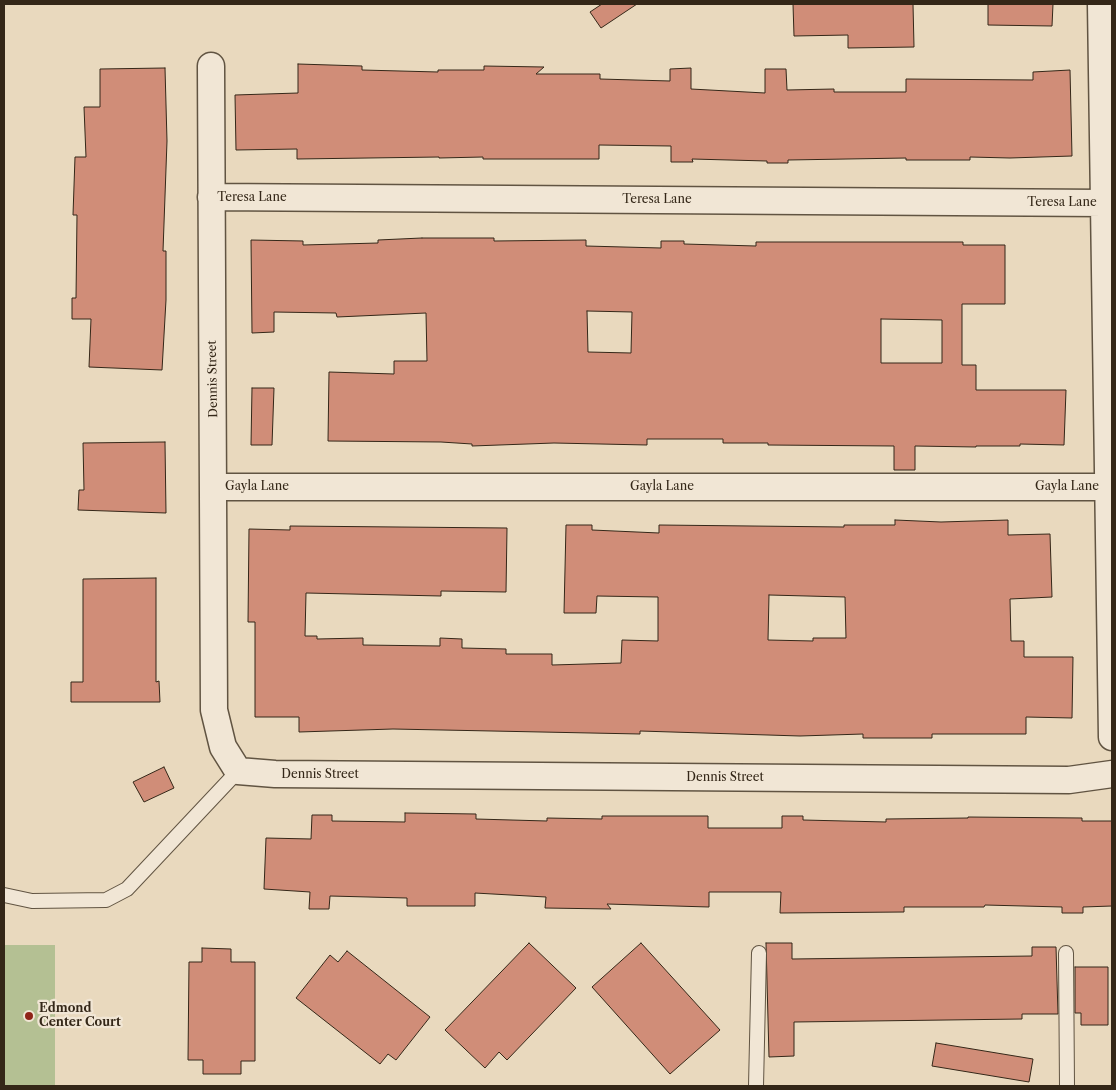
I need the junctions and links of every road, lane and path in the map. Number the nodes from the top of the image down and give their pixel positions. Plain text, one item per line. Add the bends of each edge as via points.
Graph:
1 (1101, 4) edge
2 (211, 66) dead end
3 (211, 197) junction
4 (1103, 203) junction
5 (214, 487) junction
6 (1110, 487) junction
7 (1112, 737) edge
8 (238, 771) junction
9 (1112, 774) edge
10 (4, 895) edge
11 (759, 953) dead end
12 (1066, 953) dead end
13 (756, 1086) edge
14 (1067, 1086) edge

1 - 4 street
2 - 3 street, Dennis Street
3 - 4 street, Teresa Lane
3 - 5 street, Dennis Street
4 - 6 street
5 - 6 street, Gayla Lane
5 - 8 street, Dennis Street via 214,710 223,747
6 - 7 street
8 - 9 street, Dennis Street via 1060,780
8 - 10 lane via 127,889 106,900 32,901
11 - 13 lane
12 - 14 lane

